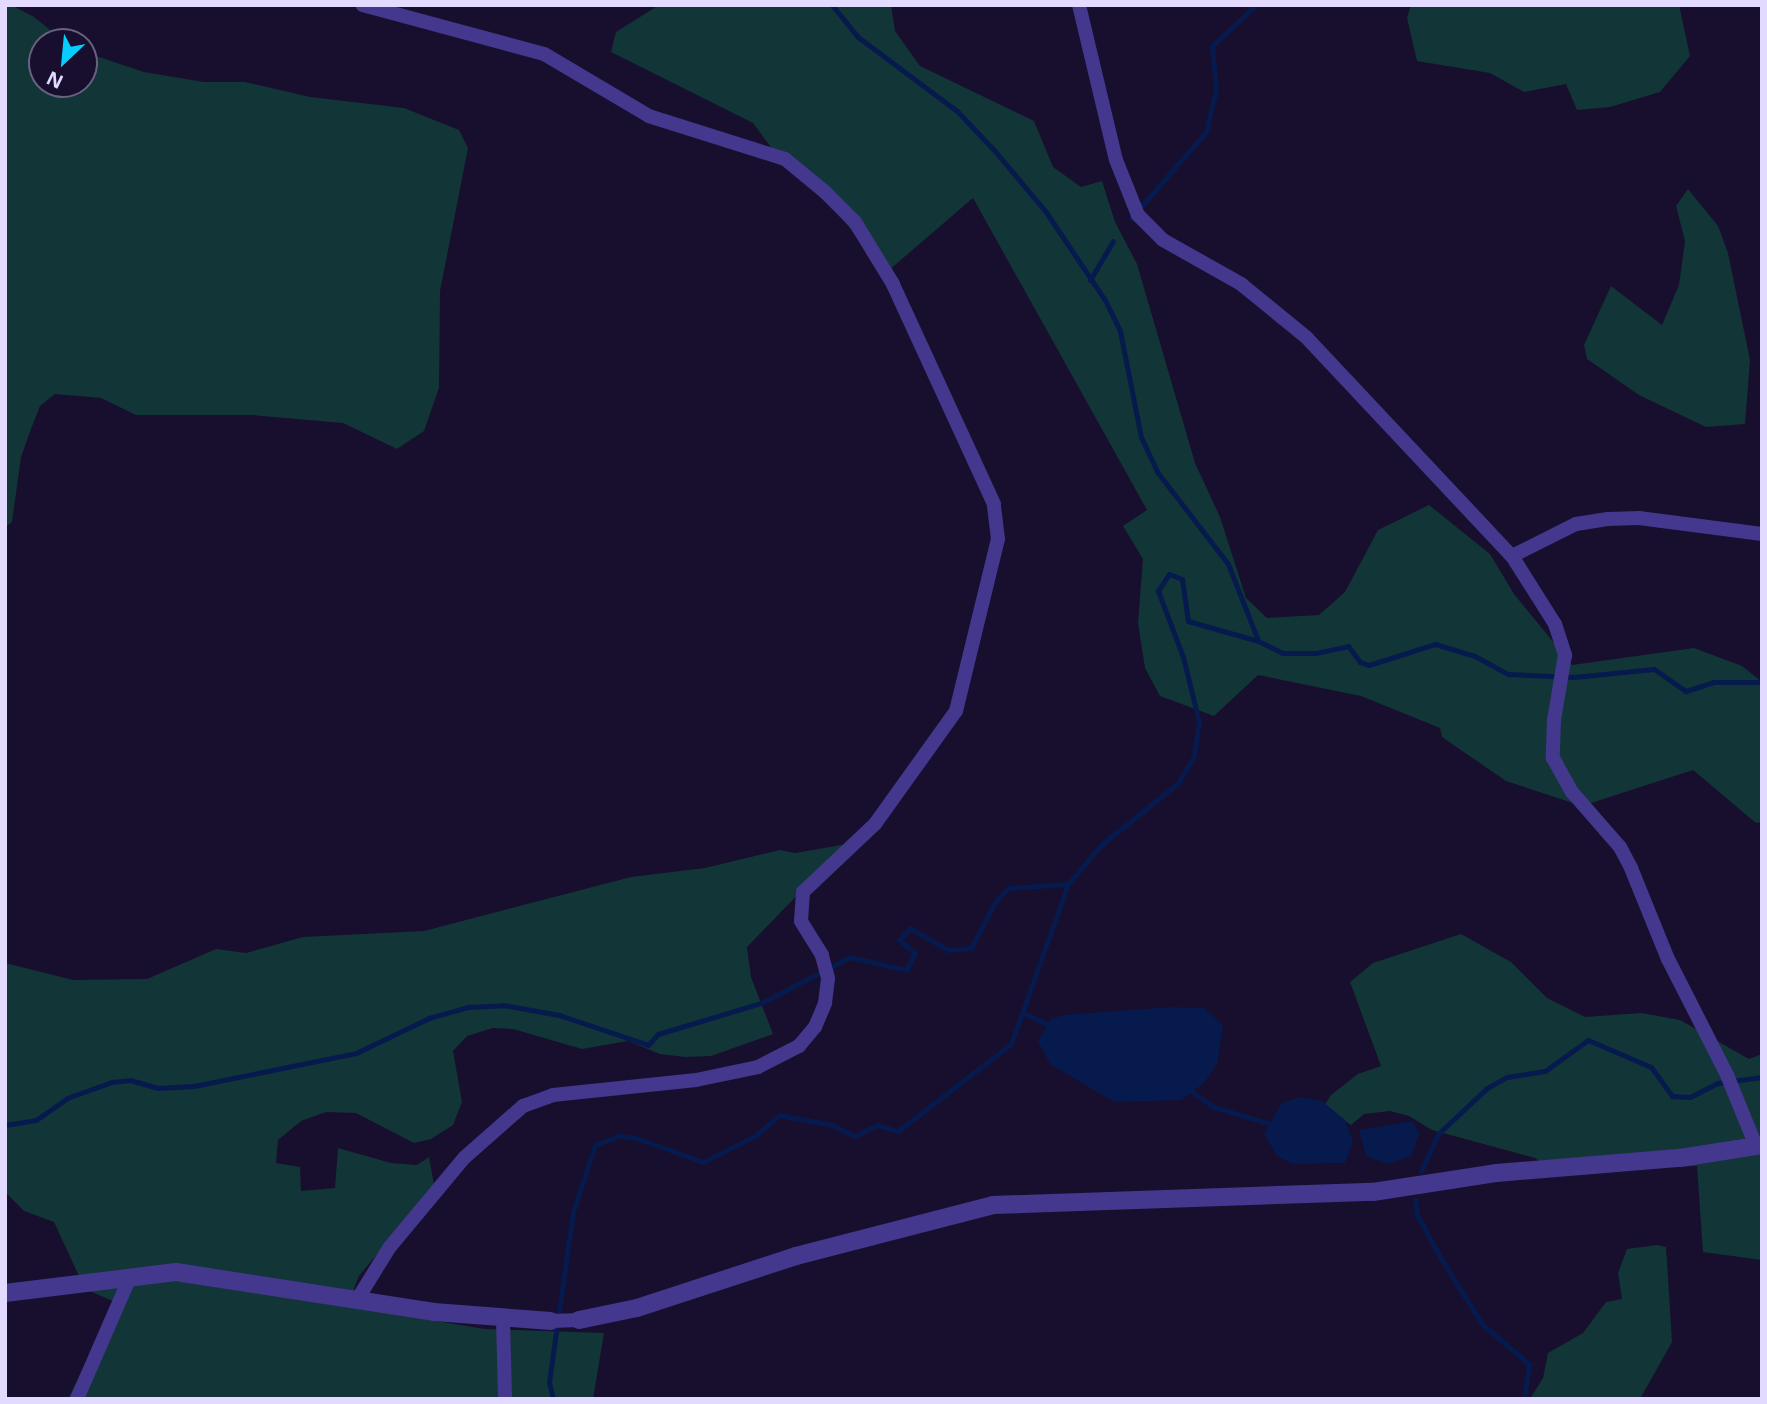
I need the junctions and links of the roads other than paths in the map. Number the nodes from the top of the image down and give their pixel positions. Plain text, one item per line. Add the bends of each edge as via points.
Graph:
1 (363, 5) edge
2 (1079, 5) edge
3 (1762, 534) edge
4 (1512, 556) junction
5 (1759, 1145) edge
6 (130, 1277) junction
7 (5, 1293) edge
8 (357, 1300) junction
9 (503, 1320) junction
10 (579, 1320) joint
11 (551, 1321) joint
12 (77, 1399) edge
13 (505, 1399) edge

1 - 8 street via 544,54 649,116 785,159 825,192 855,222 892,284 994,504 998,539 956,711 875,824 803,892 801,921 822,955 828,978 825,1003 815,1027 799,1046 758,1067 684,1082 553,1095 523,1106 464,1158 389,1248
2 - 4 street via 1116,160 1138,215 1163,240 1241,284 1306,337
3 - 4 street via 1639,518 1608,519 1576,524
4 - 5 street via 1555,624 1565,655 1553,758 1572,792 1620,847 1668,959
5 - 10 street via 1300,1198 993,1205 796,1255 637,1308
6 - 7 street
6 - 8 street via 198,1274
6 - 12 street
8 - 9 street
9 - 11 street
9 - 13 street
10 - 11 street

